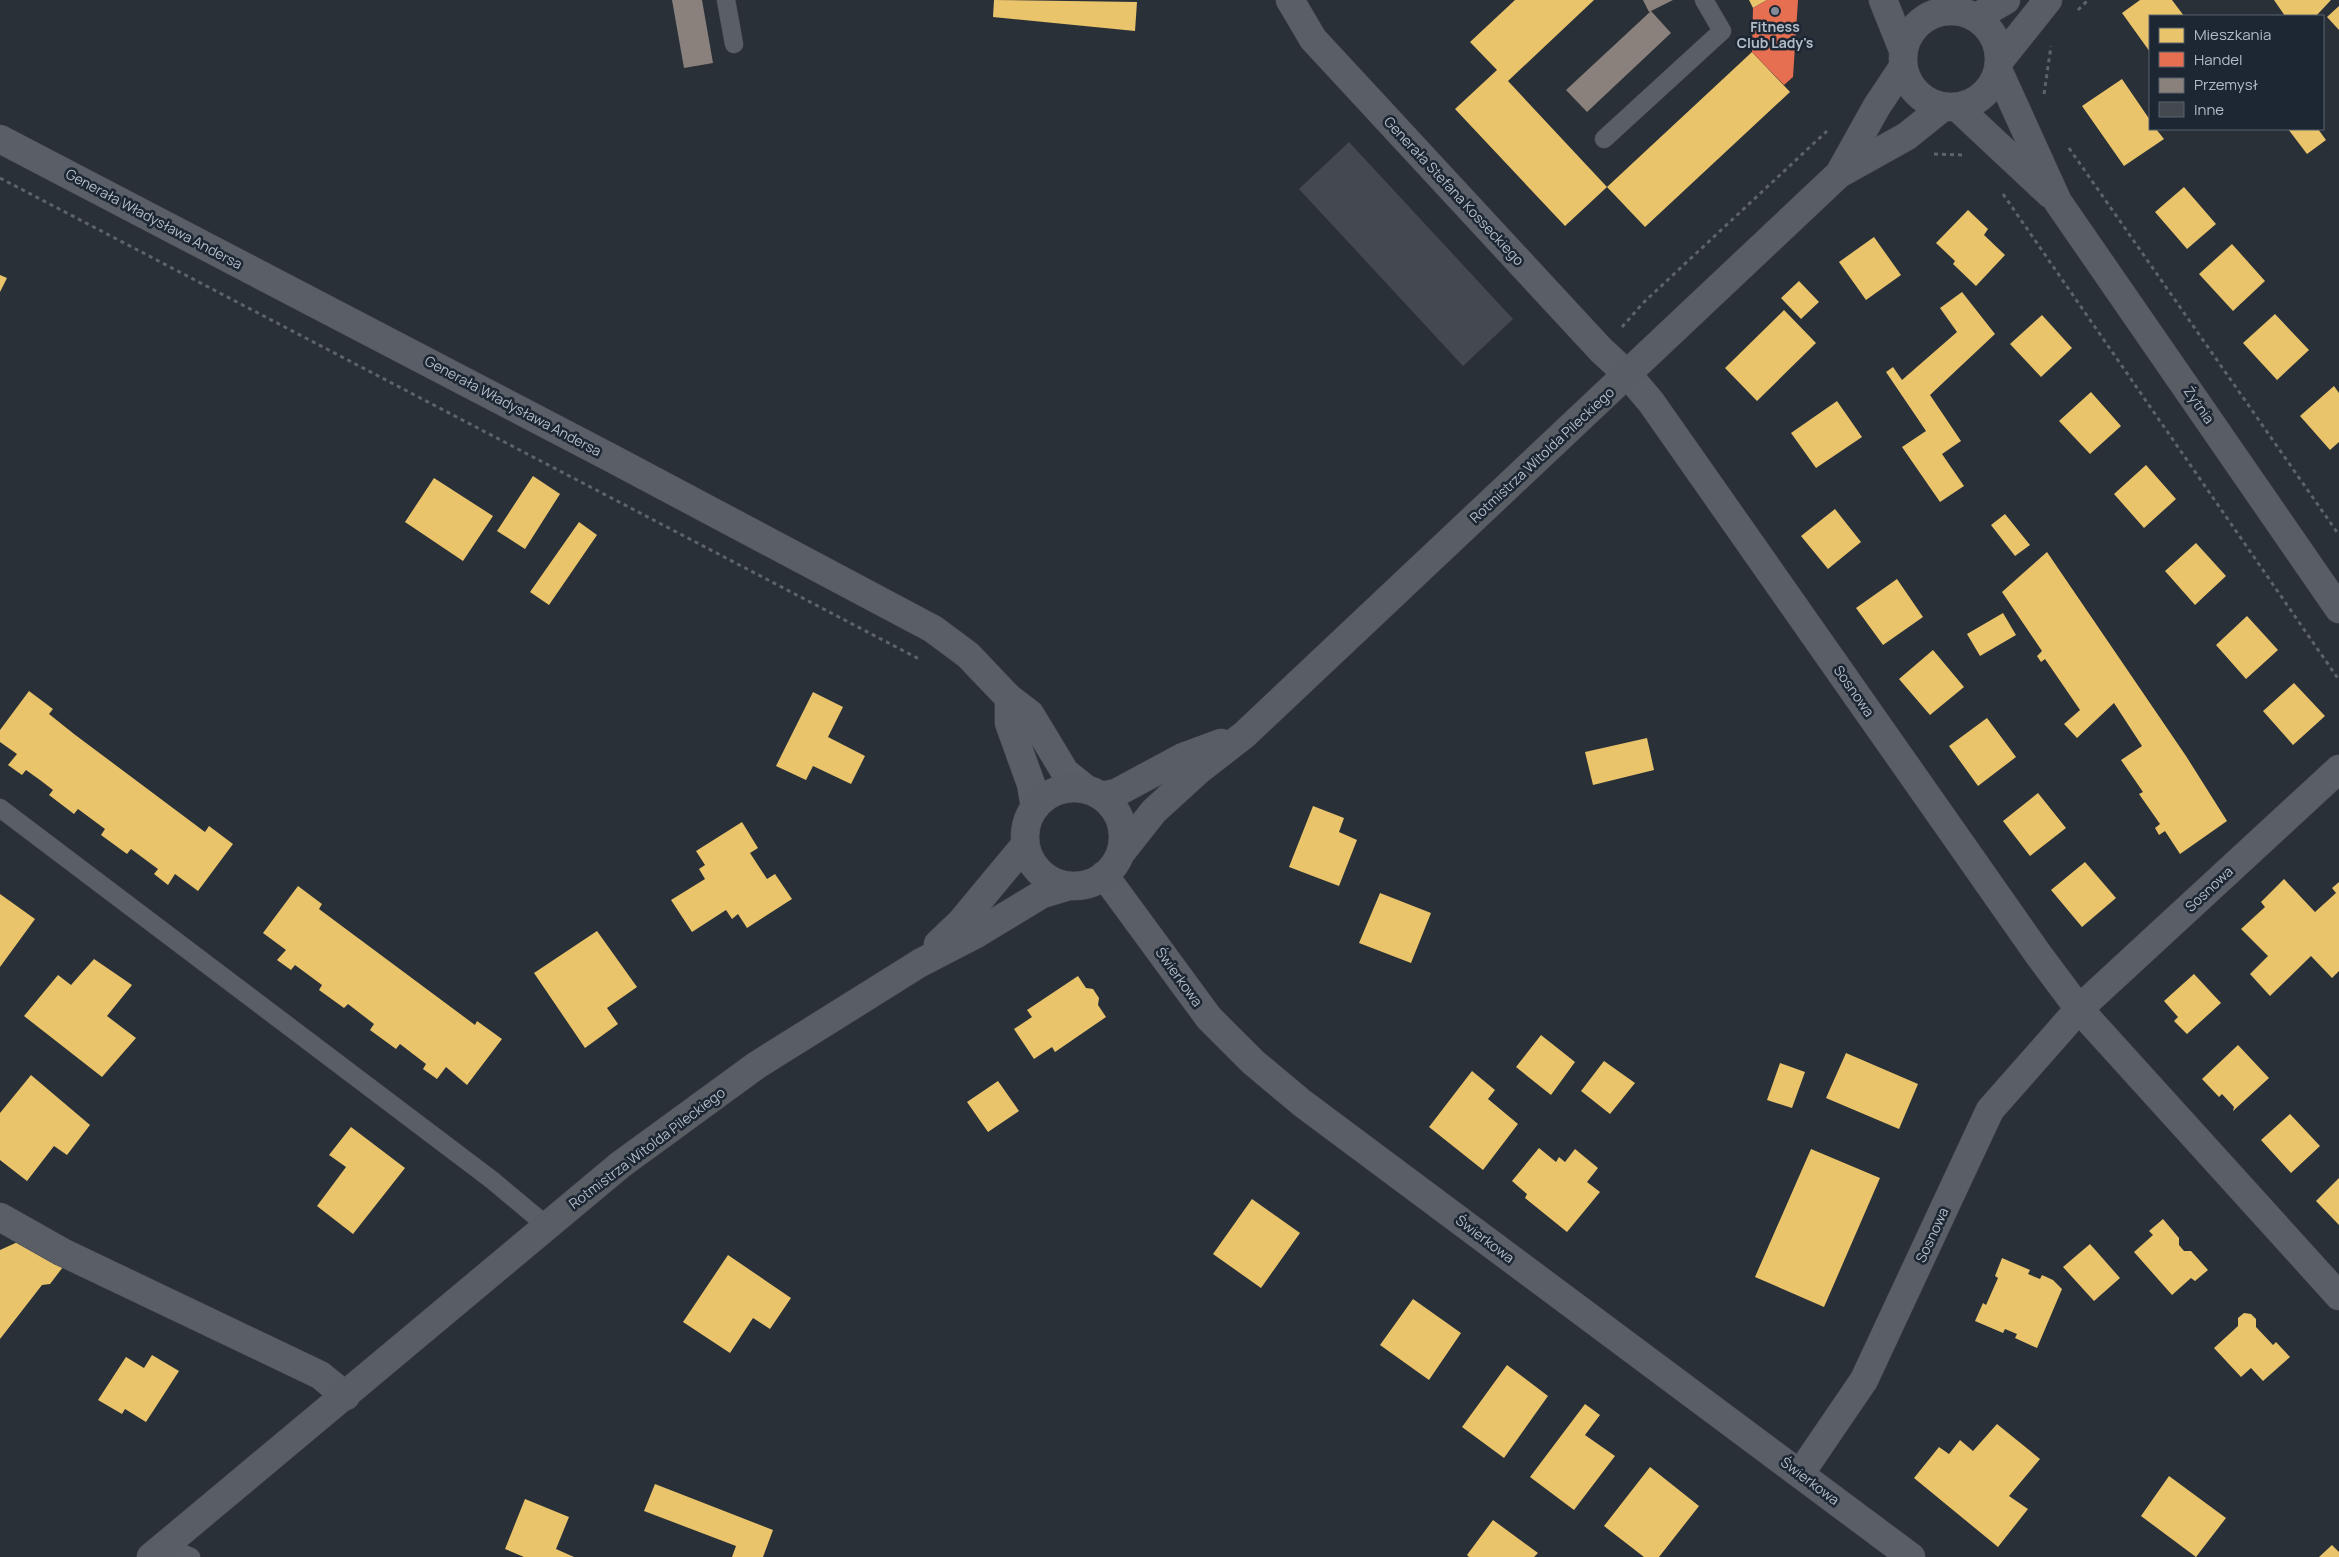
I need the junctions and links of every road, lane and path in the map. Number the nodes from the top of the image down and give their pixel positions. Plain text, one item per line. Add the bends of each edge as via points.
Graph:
1 (726, 0) edge
2 (1290, 0) edge
3 (1704, 0) edge
4 (1883, 0) edge
5 (2006, 0) edge
6 (2048, 0) edge
7 (1938, 5) edge
8 (1977, 17) junction
9 (734, 44) dead end
10 (1903, 58) junction
11 (1999, 66) junction
12 (1950, 107) junction
13 (1828, 130) dead end
14 (0, 139) edge
15 (1604, 139) dead end
16 (2064, 142) dead end
17 (1839, 174) junction
18 (0, 178) edge
19 (1999, 189) dead end
20 (2058, 202) junction
21 (1601, 350) junction
22 (1628, 374) junction
23 (2339, 535) edge
24 (2339, 609) edge
25 (928, 664) dead end
26 (2339, 680) edge
27 (1009, 698) junction
28 (1244, 735) junction
29 (2339, 769) edge
30 (1094, 793) junction
31 (1035, 807) junction
32 (0, 808) edge
33 (1024, 845) junction
34 (1120, 854) junction
35 (1104, 875) junction
36 (1069, 886) junction
37 (920, 963) junction
38 (2079, 1009) junction
39 (0, 1217) edge
40 (547, 1226) junction
41 (2339, 1296) edge
42 (346, 1396) junction
43 (1800, 1474) junction
44 (157, 1552) edge
45 (191, 1557) edge
46 (1911, 1557) edge

1 - 9 lane
2 - 21 street, Generała Stefana Kosseckiego via 1313,39
3 - 15 lane via 1722,31
4 - 10 street
5 - 8 street
6 - 11 street
7 - 8 street
7 - 10 street via 1908,36
8 - 11 street via 1990,28 1998,43
10 - 12 street via 1910,85 1924,100
10 - 17 street, Rotmistrza Witolda Pileckiego
11 - 12 street via 1993,85 1984,96 1972,103
11 - 20 street, Żytnia
12 - 17 street, Rotmistrza Witolda Pileckiego
12 - 20 street, Żytnia
13 - 21 path via 1643,303
14 - 27 street, Generała Władysława Andersa via 933,629 968,654
16 - 23 path
17 - 22 street, Rotmistrza Witolda Pileckiego
18 - 25 path
19 - 26 path
20 - 24 street, Żytnia
21 - 22 street, Generała Stefana Kosseckiego
22 - 28 street, Rotmistrza Witolda Pileckiego
22 - 38 street, Sosnowa via 1651,402
27 - 30 street, Generała Władysława Andersa via 1030,714 1065,772
27 - 31 street via 1009,723 1031,784
28 - 30 street, Rotmistrza Witolda Pileckiego via 1183,757 1116,793
28 - 34 street, Rotmistrza Witolda Pileckiego via 1154,811
29 - 38 street, Sosnowa
30 - 31 street via 1070,788 1054,791
30 - 34 street via 1113,807 1121,822 1124,838
31 - 33 street via 1025,829
32 - 40 lane via 492,1180
33 - 36 street via 1040,873 1053,882
33 - 37 street, Rotmistrza Witolda Pileckiego via 961,922
34 - 35 street
35 - 36 street via 1085,885
35 - 43 street, Świerkowa via 1209,1018 1252,1062 1302,1103
36 - 37 street, Rotmistrza Witolda Pileckiego via 1042,894
37 - 40 street, Rotmistrza Witolda Pileckiego via 757,1065 620,1165
38 - 41 street, Sosnowa
38 - 43 street, Sosnowa via 1990,1110 1864,1380
39 - 42 street via 62,1252 320,1375
40 - 42 street, Rotmistrza Witolda Pileckiego
42 - 44 street, Rotmistrza Witolda Pileckiego
43 - 46 street, Świerkowa
44 - 45 lane

